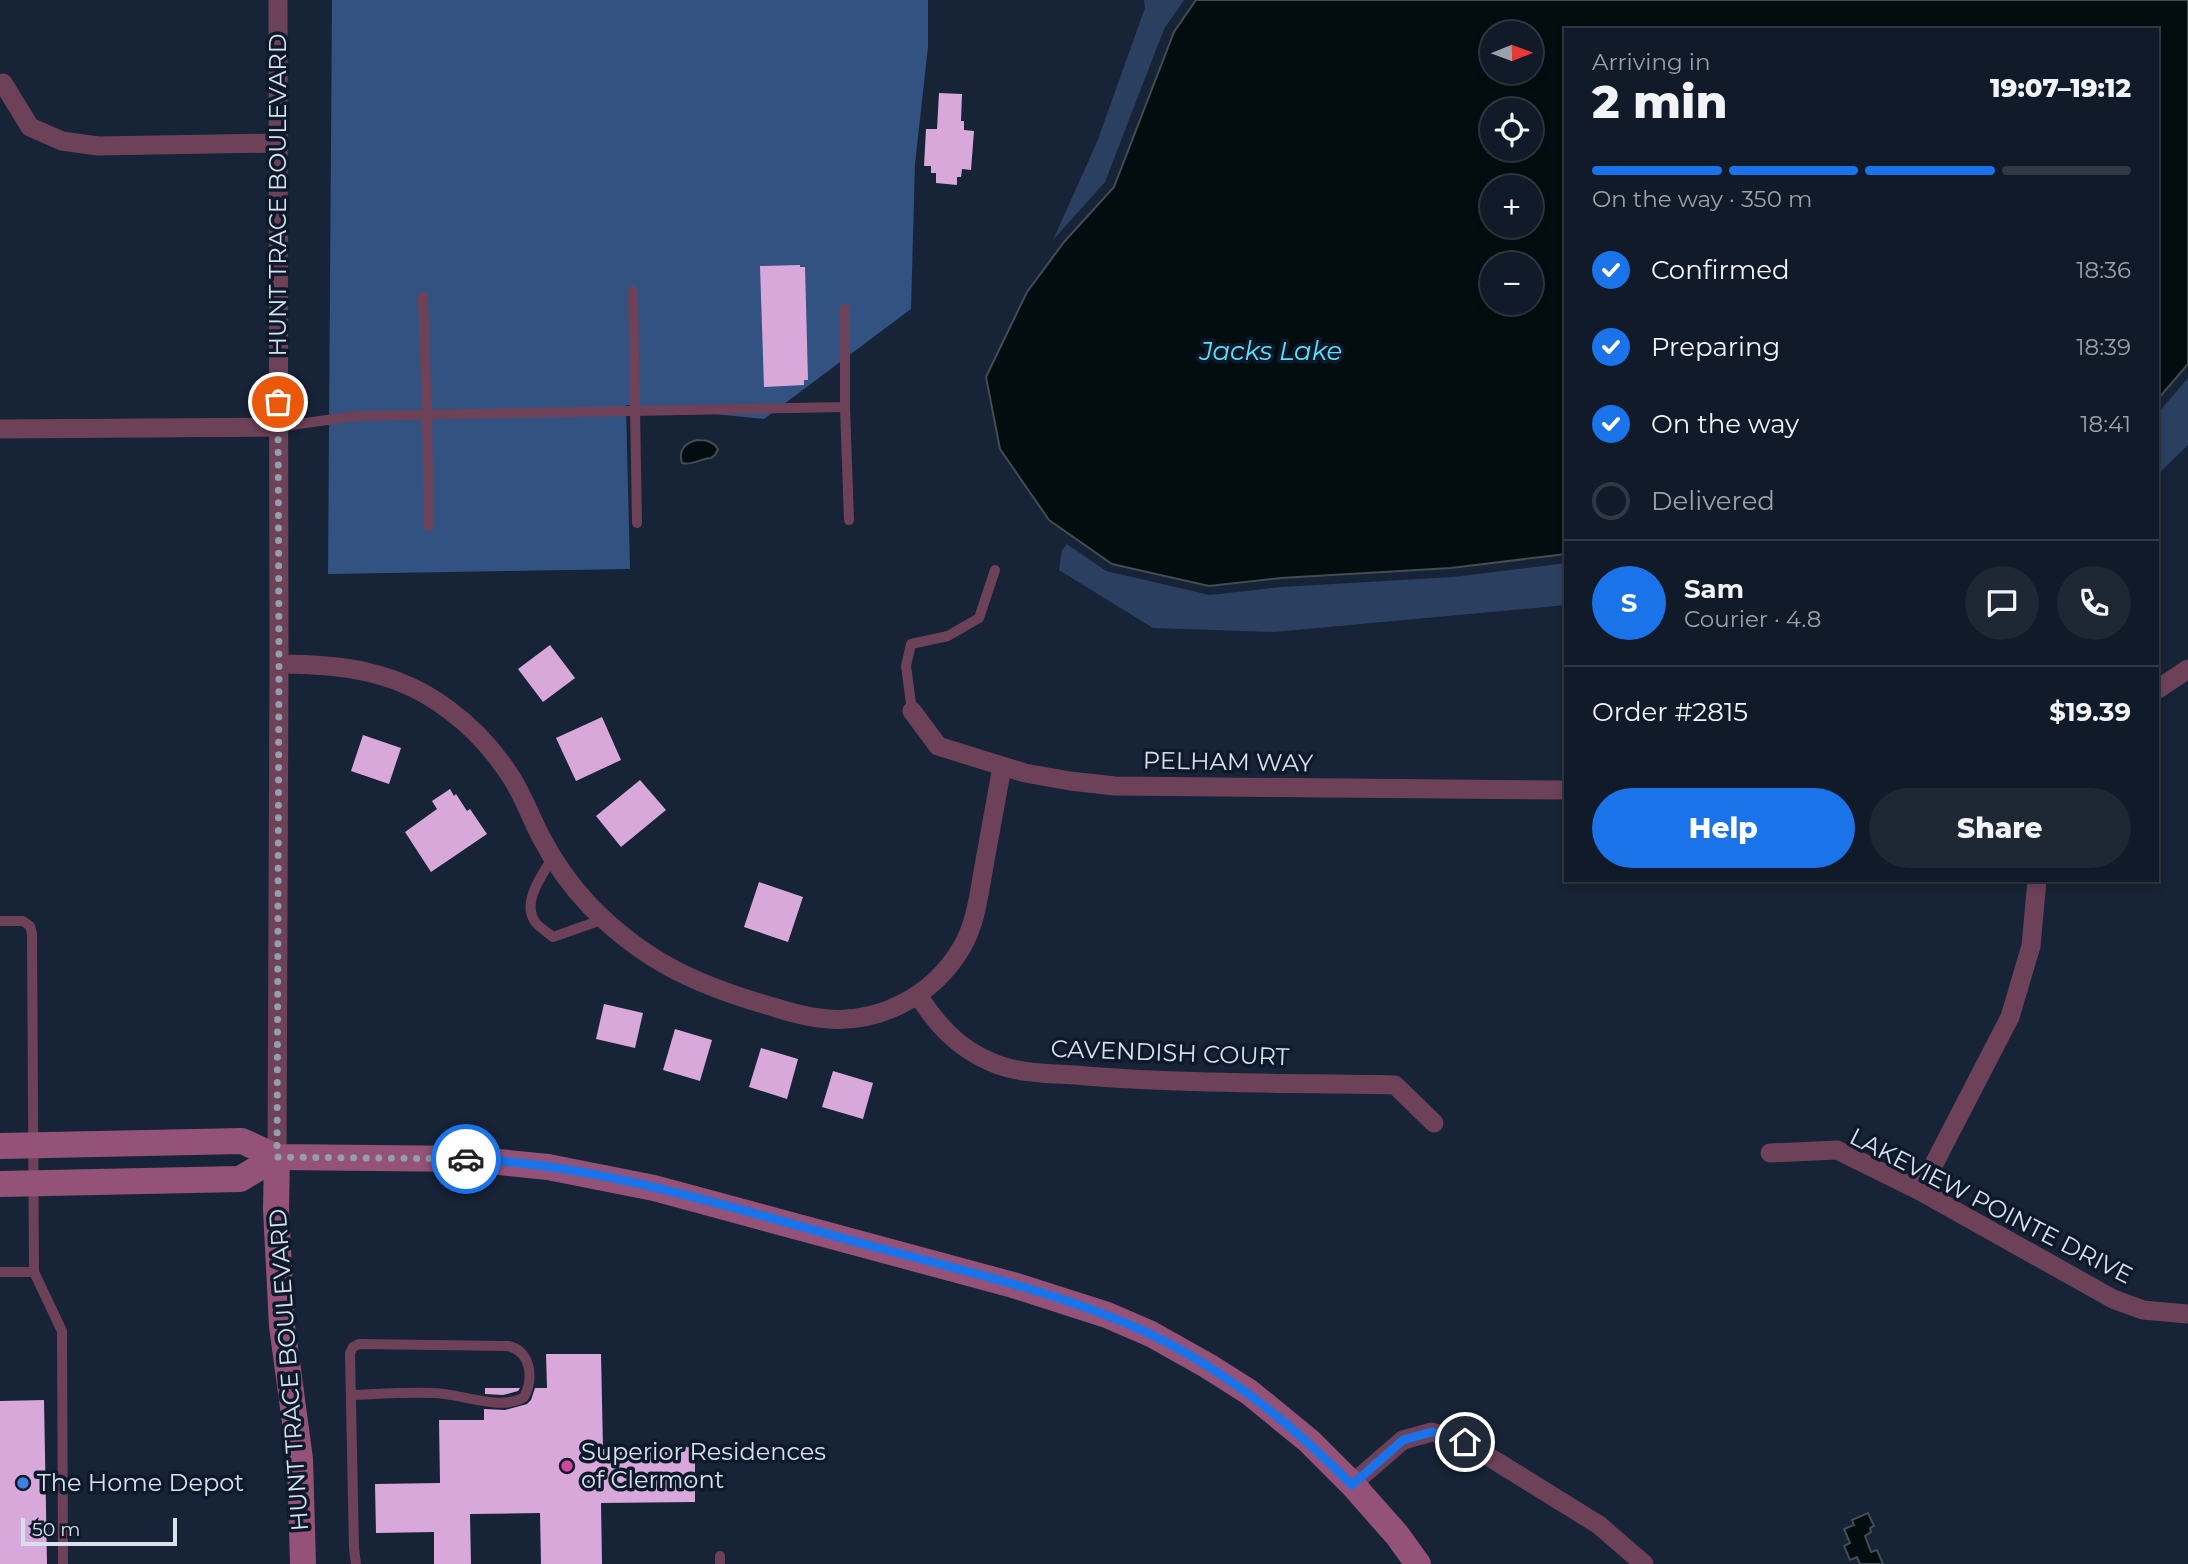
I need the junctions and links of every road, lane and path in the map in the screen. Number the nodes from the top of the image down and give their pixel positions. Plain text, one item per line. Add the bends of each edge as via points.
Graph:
1 (278, 0) edge
2 (4, 83) dead end
3 (278, 144) junction
4 (633, 291) dead end
5 (423, 297) dead end
6 (845, 309) dead end
7 (845, 407) junction
8 (634, 411) junction
9 (428, 415) junction
10 (278, 427) junction
11 (0, 429) edge
12 (849, 520) dead end
13 (637, 523) dead end
14 (429, 526) dead end
15 (995, 570) dead end
16 (279, 664) junction
17 (2188, 669) edge
18 (2159, 688) edge
19 (912, 711) joint
20 (1002, 767) junction
21 (1564, 790) edge
22 (554, 857) junction
23 (2037, 882) edge
24 (604, 919) junction
25 (0, 921) edge
26 (918, 995) junction
27 (1434, 1122) dead end
28 (33, 1145) junction
29 (0, 1146) edge
30 (1770, 1153) dead end
31 (277, 1157) junction
32 (34, 1183) junction
33 (0, 1184) edge
34 (1920, 1191) junction
35 (0, 1272) edge
36 (34, 1272) junction
37 (2188, 1314) edge
38 (351, 1395) junction
39 (1352, 1485) junction
40 (63, 1564) edge
41 (303, 1564) edge
42 (356, 1564) edge
43 (1418, 1564) edge
44 (1644, 1564) edge

1 - 3 street, HUNT TRACE BOULEVARD
2 - 3 street via 30,127 61,141 98,146
3 - 10 street, HUNT TRACE BOULEVARD
4 - 8 lane
5 - 9 lane
6 - 7 lane
7 - 8 lane
7 - 12 lane
8 - 9 lane
8 - 13 lane
9 - 10 lane via 355,416
9 - 14 lane
10 - 11 street
10 - 16 street, HUNT TRACE BOULEVARD
15 - 19 lane via 979,618 948,636 911,644 906,666
16 - 22 street via 355,668 400,682 449,709 493,752
16 - 31 street, HUNT TRACE BOULEVARD
17 - 18 street
19 - 20 street, PELHAM WAY via 938,746
20 - 21 street, PELHAM WAY via 1115,786
20 - 26 street via 974,919 949,967
22 - 24 street
22 - 24 lane via 533,889 534,922 553,937
23 - 34 street via 2031,946 2010,1017
24 - 26 street via 651,957 681,974 718,991 800,1015 846,1020 871,1016
25 - 28 lane via 23,921 32,934
26 - 27 street, CAVENDISH COURT via 948,1035 969,1051 1020,1071 1132,1080 1395,1085
28 - 29 street
28 - 31 street via 242,1141
28 - 32 lane
30 - 34 street, LAKEVIEW POINTE DRIVE via 1837,1150
31 - 32 street via 240,1180
31 - 39 street via 469,1159 548,1167 654,1188 1013,1285 1107,1315 1208,1366 1249,1392 1309,1441
31 - 41 street, HUNT TRACE BOULEVARD via 282,1326 300,1459
32 - 33 street
32 - 36 lane
34 - 37 street, LAKEVIEW POINTE DRIVE via 2113,1299 2143,1310
35 - 36 lane
36 - 40 lane via 62,1331
38 - 38 lane via 350,1353 359,1344 508,1346 523,1354 529,1371 524,1397 512,1402 437,1392
38 - 42 lane
39 - 43 street
39 - 44 street via 1403,1440 1432,1432 1465,1442 1577,1511

